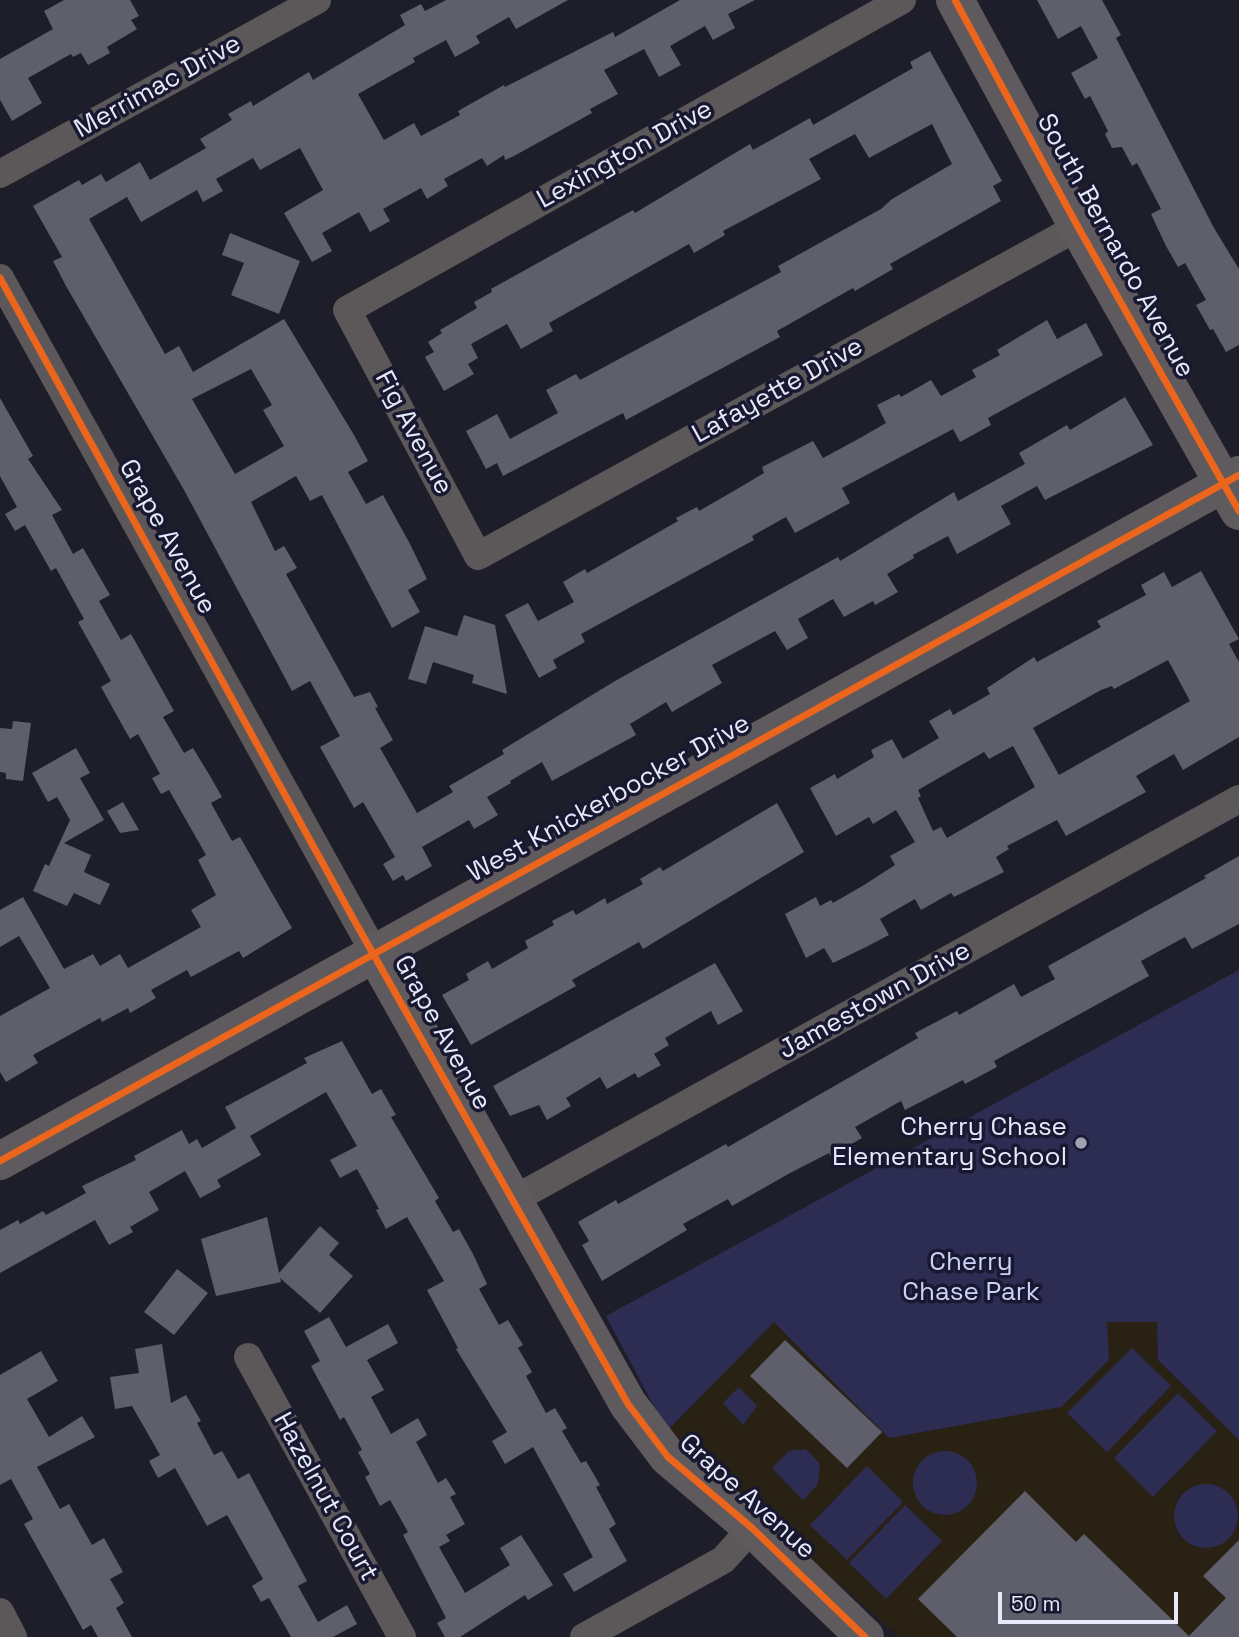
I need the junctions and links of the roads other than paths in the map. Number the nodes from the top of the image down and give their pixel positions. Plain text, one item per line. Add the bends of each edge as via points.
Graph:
1 (317, 0) edge
2 (902, 0) edge
3 (955, 0) edge
4 (0, 174) edge
5 (1078, 227) junction
6 (0, 278) edge
7 (347, 310) joint
8 (1234, 491) edge
9 (478, 556) joint
10 (1239, 799) edge
11 (374, 952) junction
12 (0, 1161) edge
13 (511, 1201) junction
14 (248, 1357) dead end
15 (752, 1528) junction
16 (0, 1612) edge
17 (13, 1637) edge
18 (401, 1637) edge
19 (584, 1637) edge
20 (865, 1637) edge

1 - 4 street, Merrimac Drive
2 - 7 street, Lexington Drive
3 - 5 street, South Bernardo Avenue
5 - 8 street, South Bernardo Avenue
5 - 9 street, Lafayette Drive
6 - 11 street, Grape Avenue
7 - 9 street, Fig Avenue
8 - 11 street, West Knickerbocker Drive
10 - 13 street, Jamestown Drive
11 - 12 street, West Knickerbocker Drive
11 - 13 street, Grape Avenue
13 - 15 street, Grape Avenue via 628,1404 668,1457
14 - 18 street, Hazelnut Court
15 - 19 street via 723,1560
15 - 20 street, Grape Avenue
16 - 17 street

